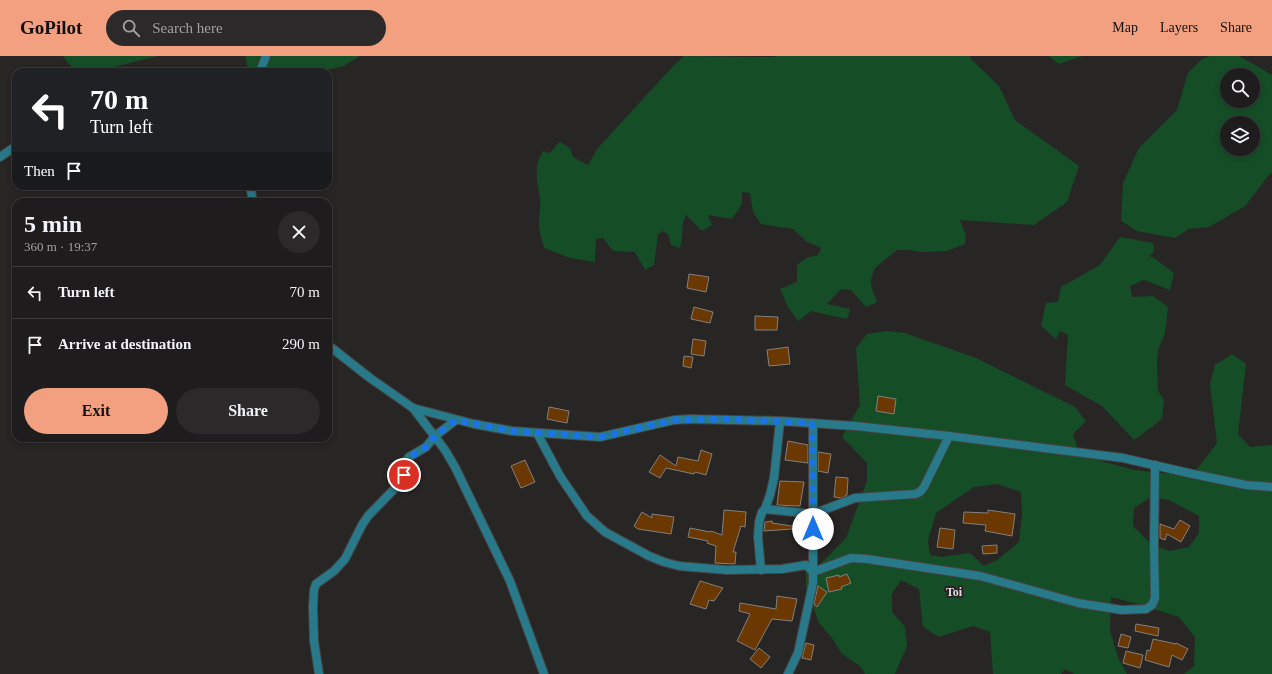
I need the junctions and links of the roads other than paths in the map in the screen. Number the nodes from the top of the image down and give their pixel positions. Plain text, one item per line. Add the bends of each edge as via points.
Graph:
1 (266, 56) edge
2 (262, 68) edge
3 (12, 149) edge
4 (0, 157) edge
5 (332, 348) edge
6 (413, 408) junction
7 (456, 420) junction
8 (780, 421) junction
9 (812, 423) junction
10 (537, 433) junction
11 (435, 436) junction
12 (948, 436) junction
13 (1155, 465) junction
14 (1272, 487) edge
15 (765, 509) junction
16 (813, 514) junction
17 (761, 570) junction
18 (813, 572) junction
19 (319, 674) edge
20 (544, 674) edge
21 (788, 674) edge

1 - 2 street
3 - 4 street
5 - 6 street
6 - 7 street
6 - 11 street
7 - 10 street
7 - 11 street
8 - 9 street
8 - 10 street via 674,420 600,437
8 - 15 street via 774,478
9 - 12 street
9 - 16 street
10 - 17 street via 580,507 605,532 649,556 679,566
11 - 19 street via 426,447 409,457 401,482 368,516 345,559 316,584 313,634
11 - 20 street via 455,467 510,581
12 - 13 street via 1122,458
12 - 16 street via 920,492 855,498
13 - 14 street via 1246,485
13 - 18 street via 1155,598 1152,605 1146,609 1122,610 1078,603 980,576 867,559 851,558
15 - 16 street
15 - 17 street via 759,522 758,537
16 - 18 street
17 - 18 street via 806,565
18 - 21 street via 813,583 798,653

